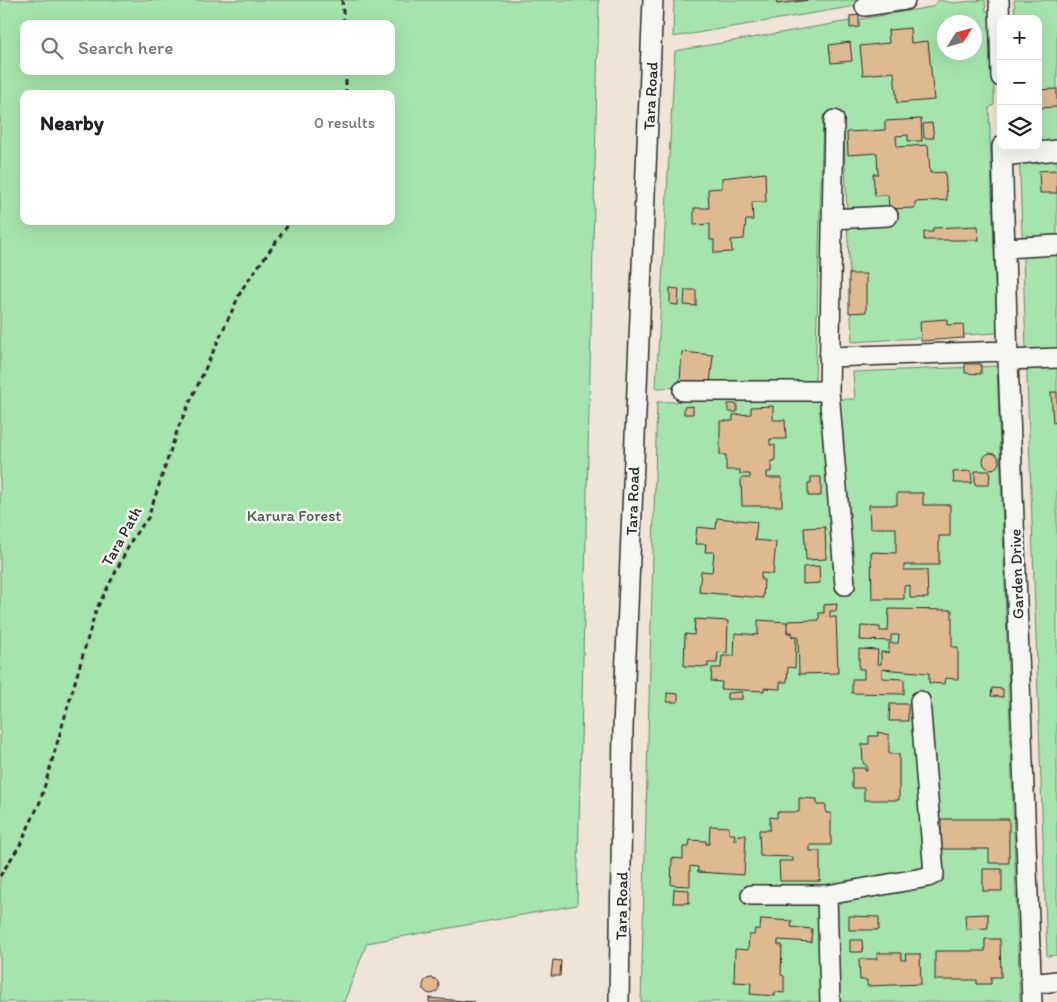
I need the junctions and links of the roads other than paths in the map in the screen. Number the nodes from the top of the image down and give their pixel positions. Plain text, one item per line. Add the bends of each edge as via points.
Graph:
1 (653, 0) edge
2 (905, 0) edge
3 (999, 0) edge
4 (865, 6) dead end
5 (1001, 60) edge
6 (834, 120) dead end
7 (1057, 150) edge
8 (1002, 151) edge
9 (888, 216) dead end
10 (832, 219) junction
11 (1057, 244) edge
12 (1005, 248) junction
13 (1007, 356) junction
14 (829, 358) junction
15 (1057, 358) edge
16 (683, 391) dead end
17 (829, 391) junction
18 (845, 585) dead end
19 (920, 701) dead end
20 (751, 895) dead end
21 (827, 895) junction
22 (1057, 981) edge
23 (1032, 993) edge
24 (620, 1002) edge
25 (830, 1002) edge

1 - 24 street, Tara Road via 623,728
2 - 4 street
3 - 5 street
6 - 10 street
7 - 8 street
8 - 12 street, Garden Drive
9 - 10 street
10 - 14 street
11 - 12 street
12 - 13 street, Garden Drive
13 - 14 street
13 - 15 street
13 - 23 street, Garden Drive
14 - 17 street
16 - 17 street
17 - 18 street
19 - 21 street via 934,874
20 - 21 street
21 - 25 street
22 - 23 street

